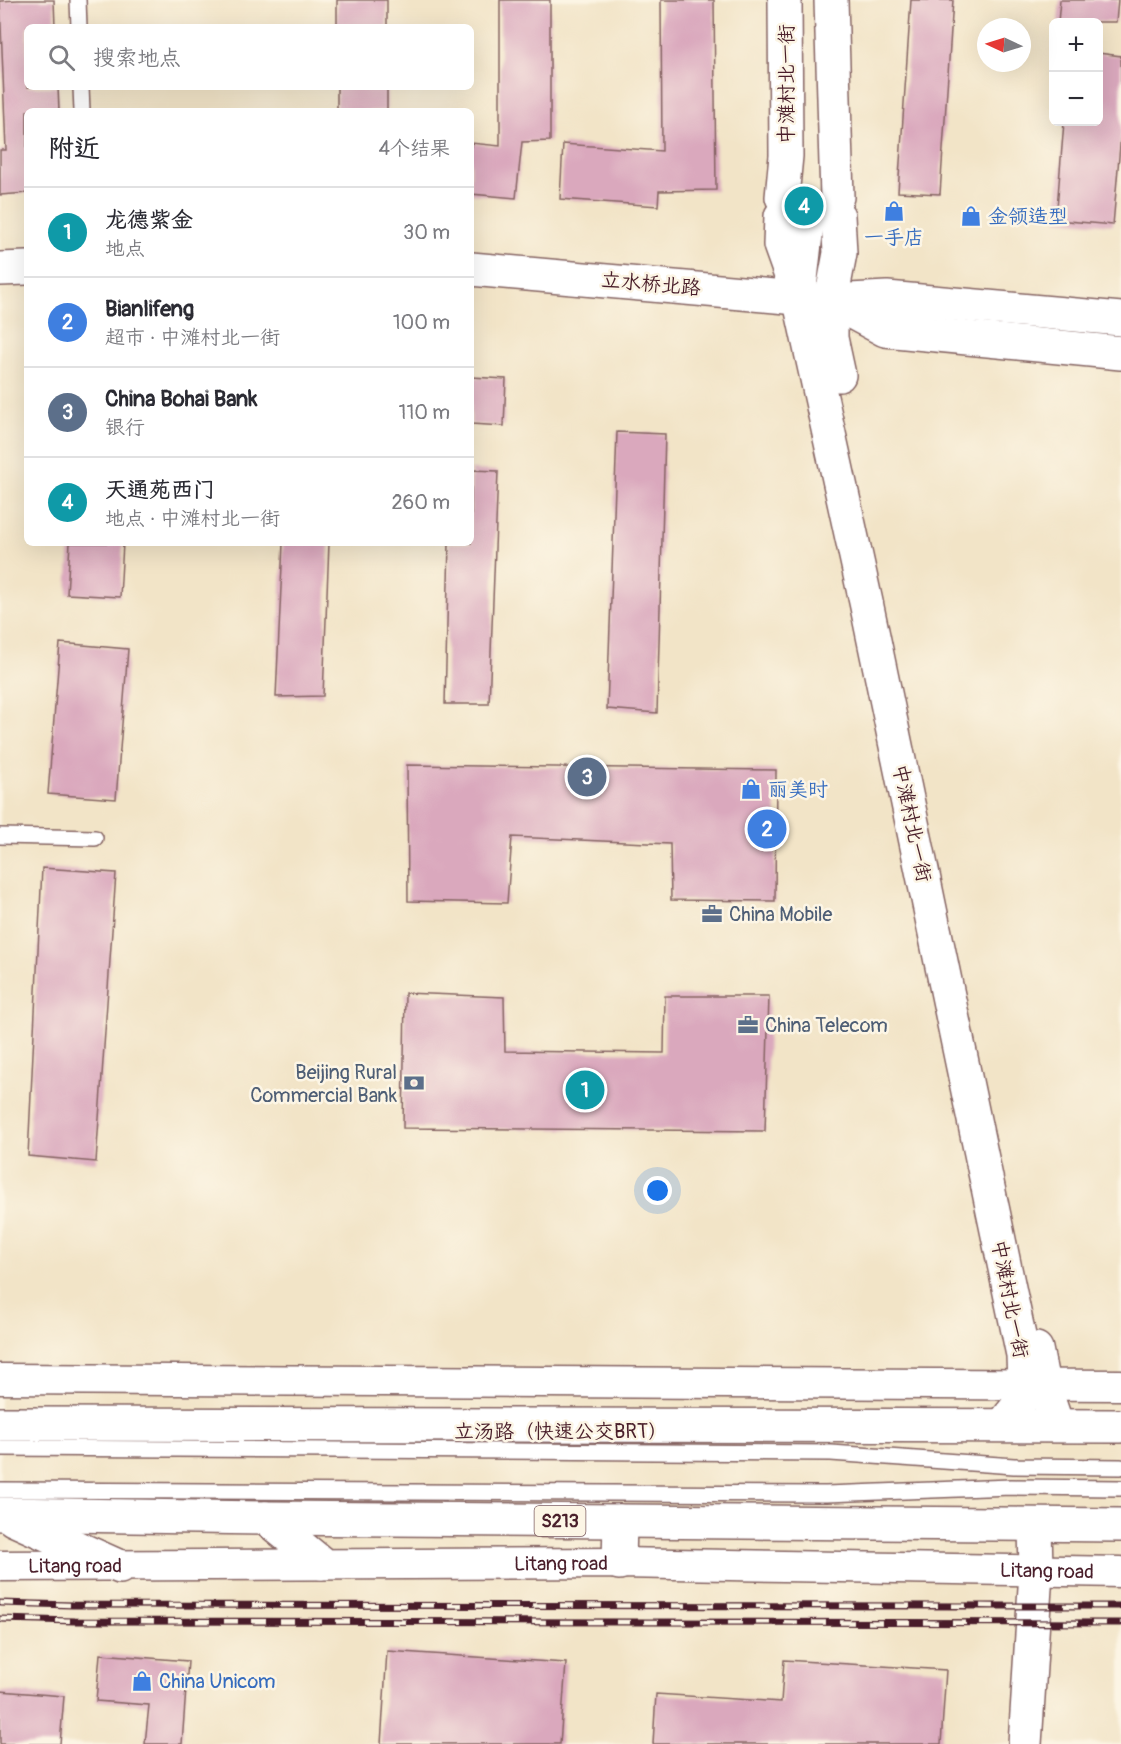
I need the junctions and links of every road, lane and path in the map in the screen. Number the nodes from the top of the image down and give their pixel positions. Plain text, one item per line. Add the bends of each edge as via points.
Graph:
1 (78, 0) edge
2 (785, 0) edge
3 (831, 0) edge
4 (79, 24) edge
5 (81, 90) edge
6 (82, 108) edge
7 (809, 206) junction
8 (24, 268) edge
9 (0, 269) edge
10 (474, 269) edge
11 (815, 299) junction
12 (1121, 319) edge
13 (1121, 353) edge
14 (0, 836) edge
15 (95, 838) dead end
16 (0, 1379) edge
17 (1034, 1384) junction
18 (1121, 1385) edge
19 (0, 1424) edge
20 (1003, 1425) junction
21 (1057, 1425) junction
22 (1121, 1426) edge
23 (0, 1448) edge
24 (1121, 1467) edge
25 (1121, 1488) edge
26 (0, 1490) edge
27 (0, 1514) edge
28 (266, 1518) junction
29 (620, 1521) junction
30 (1035, 1525) junction
31 (1121, 1525) edge
32 (321, 1563) junction
33 (619, 1563) junction
34 (0, 1566) edge
35 (120, 1567) junction
36 (1036, 1572) junction
37 (1121, 1572) edge
38 (1024, 1744) edge

1 - 4 lane
2 - 7 street, 中滩村北一街 via 786,156
3 - 7 street, 中滩村北一街
5 - 6 lane
7 - 11 street, 中滩村北一街 via 840,253
7 - 11 street via 780,245
8 - 9 street
10 - 11 street, 立水桥北路
11 - 12 street, 立水桥北路 via 887,298
11 - 13 street, 立水桥北路 via 885,330
11 - 17 street, 中滩村北一街 via 866,602 1020,1343
14 - 15 lane
16 - 17 street
17 - 18 street
17 - 20 street, 中滩村北一街
17 - 21 street, 中滩村北一街
19 - 20 street
20 - 21 street
21 - 22 street
23 - 24 lane, 立汤路（快速公交BRT） via 831,1453 1014,1466
25 - 26 lane via 1011,1487 826,1494
27 - 28 street, S213
27 - 35 street
28 - 29 street, S213
28 - 32 street
29 - 30 street, S213
29 - 33 street
30 - 31 street, S213
30 - 36 street
32 - 33 street, Litang road / S213
32 - 35 street, Litang road / S213
33 - 36 street, Litang road / S213
34 - 35 street, Litang road / S213
36 - 37 street, Litang road / S213
36 - 38 street

